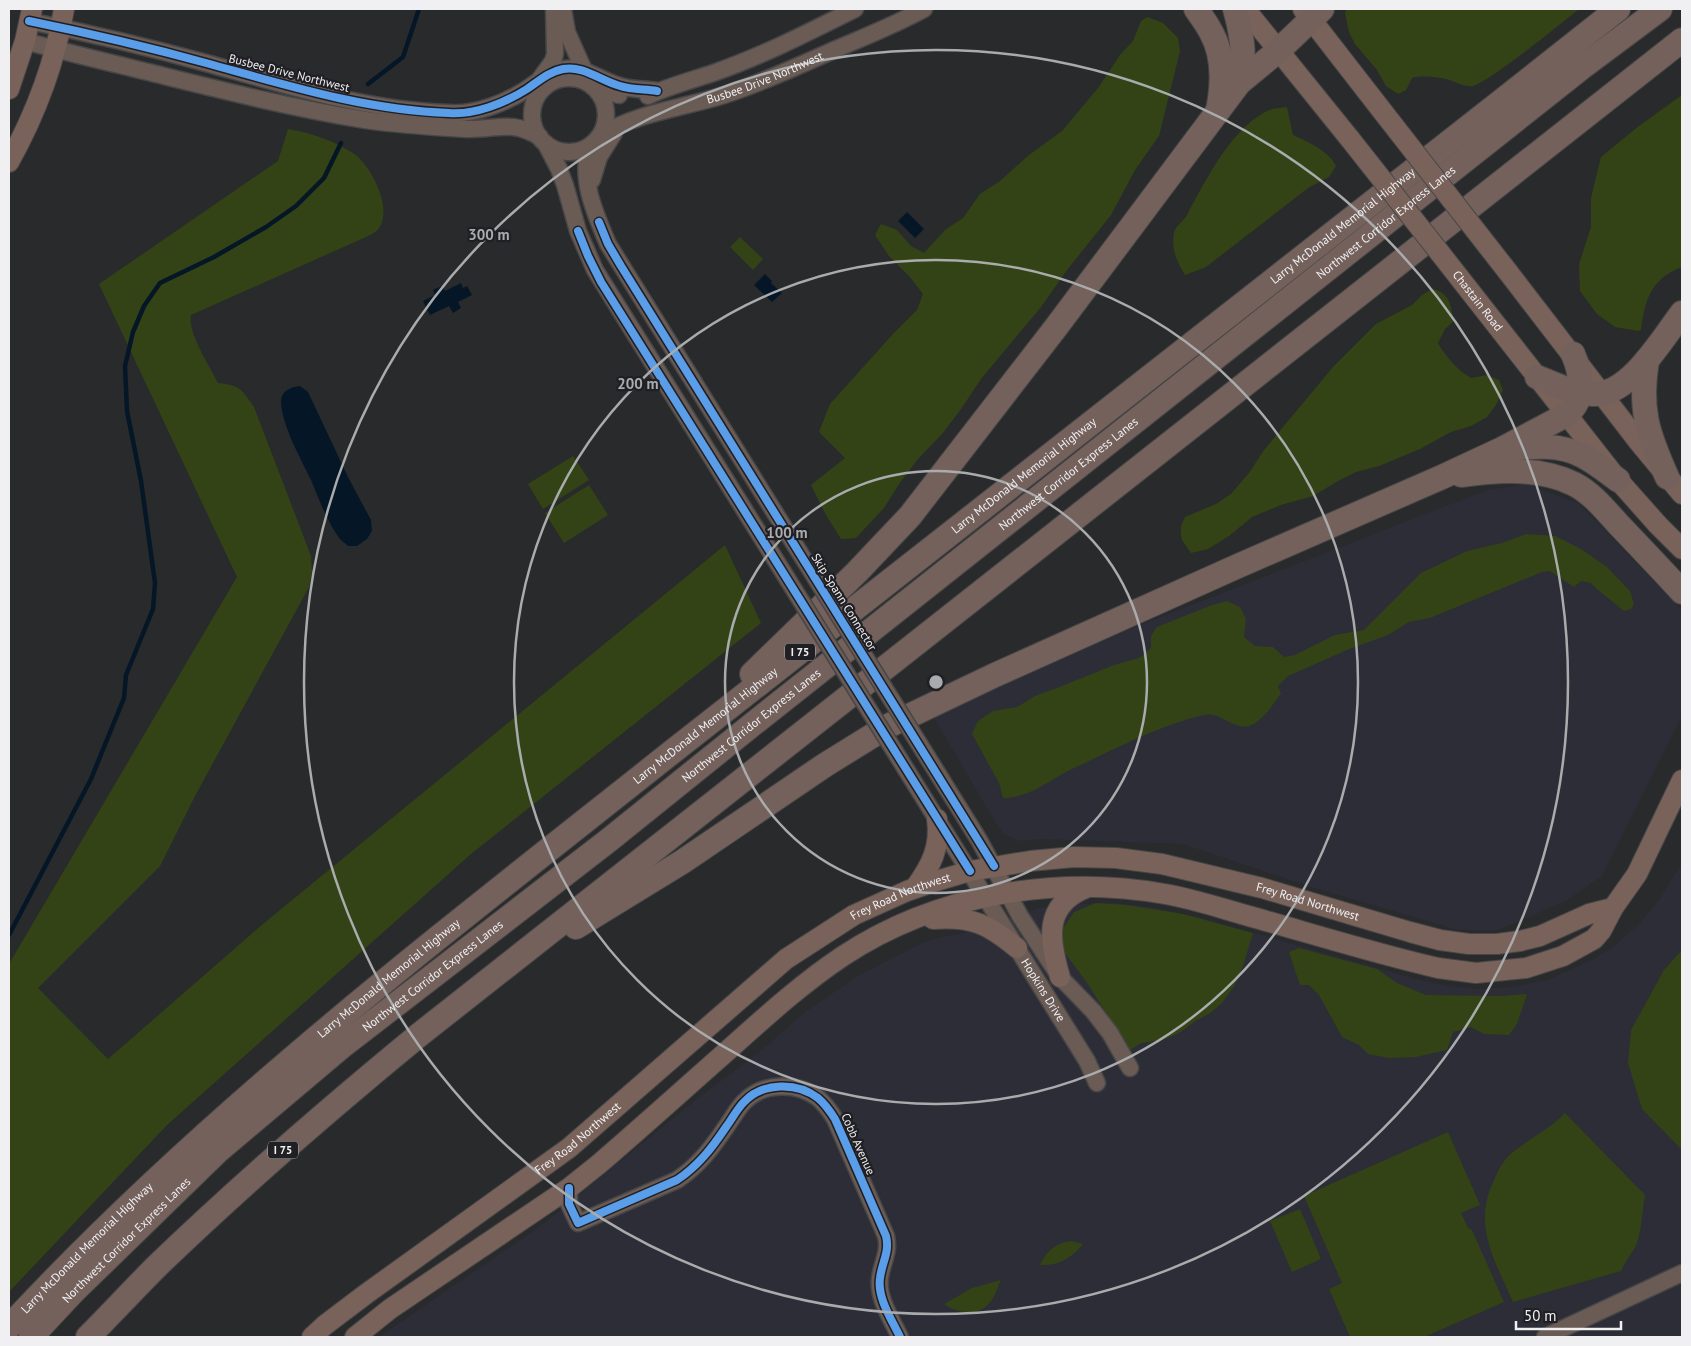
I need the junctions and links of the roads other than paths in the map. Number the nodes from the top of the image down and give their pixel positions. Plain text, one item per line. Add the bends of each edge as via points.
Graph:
1 (554, 9) edge
2 (563, 9) edge
3 (855, 9) edge
4 (924, 9) edge
5 (1196, 9) edge
6 (1235, 9) edge
7 (1245, 9) edge
8 (1618, 9) edge
9 (1660, 9) edge
10 (1312, 12) edge
11 (31, 15) edge
12 (62, 18) edge
13 (1682, 40) edge
14 (25, 41) junction
15 (55, 49) junction
16 (1279, 50) junction
17 (540, 79) junction
18 (589, 81) junction
19 (1239, 83) junction
20 (9, 89) edge
21 (1218, 110) junction
22 (620, 125) junction
23 (473, 129) junction
24 (601, 135) junction
25 (543, 141) junction
26 (589, 147) junction
27 (554, 158) junction
28 (9, 162) edge
29 (591, 197) junction
30 (1682, 313) edge
31 (1572, 354) joint
32 (1647, 360) junction
33 (1537, 377) junction
34 (1591, 393) junction
35 (1566, 415) junction
36 (1500, 450) junction
37 (1667, 476) junction
38 (1442, 478) junction
39 (1618, 480) junction
40 (1682, 494) edge
41 (1682, 549) edge
42 (1682, 592) edge
43 (703, 728) junction
44 (1682, 780) edge
45 (933, 812) junction
46 (994, 866) junction
47 (970, 871) junction
48 (1089, 887) junction
49 (915, 888) junction
50 (1008, 893) junction
51 (987, 898) junction
52 (1613, 908) junction
53 (913, 920) junction
54 (1017, 948) junction
55 (1060, 977) junction
56 (491, 978) junction
57 (1130, 1068) dead end
58 (1097, 1083) dead end
59 (569, 1188) junction
60 (1682, 1273) edge
61 (9, 1327) edge
62 (31, 1337) edge
63 (88, 1337) edge
64 (312, 1337) edge
65 (354, 1337) edge
66 (900, 1337) edge
67 (1545, 1337) edge

1 - 17 street via 555,54
2 - 18 street via 567,32
3 - 18 street, Busbee Drive Northwest via 760,54 657,91
4 - 22 street, Busbee Drive Northwest via 762,82
5 - 21 highway via 1212,33 1219,52 1222,92
6 - 19 highway via 1243,57
7 - 16 main road, Chastain Road
8 - 43 highway, Larry McDonald Memorial Highway / I 75
9 - 62 highway, Northwest Corridor Express Lanes via 1573,74 609,840 341,1047 220,1150 72,1292
10 - 16 highway
10 - 31 main road, bridge via 1383,112
11 - 12 street, Busbee Drive Northwest
11 - 14 main road
12 - 15 main road
12 - 17 street, Busbee Drive Northwest via 302,91 372,105 466,113 509,99
13 - 56 highway, I 75
14 - 15 street
14 - 20 main road
15 - 23 street via 312,110 399,124
15 - 28 main road via 41,94
16 - 19 highway
16 - 33 main road, Chastain Road, bridge
17 - 18 street via 564,69 577,69
18 - 24 street via 606,110
18 - 25 street via 569,79 552,83 538,95 533,121
19 - 21 highway
21 - 43 highway via 910,516
22 - 24 street, Busbee Drive Northwest
22 - 29 street via 596,164
23 - 25 street via 524,128
23 - 27 street via 518,138
24 - 26 street
25 - 26 street via 563,152
25 - 27 street
26 - 29 street, Skip Spann Connector via 585,172
27 - 45 street, bridge via 578,231 602,282
29 - 46 street, Skip Spann Connector, bridge via 608,244 621,266
30 - 32 highway
31 - 34 highway
32 - 34 highway via 1613,390
32 - 37 highway via 1643,406 1650,436
33 - 34 highway
33 - 35 main road, Chastain Road
34 - 35 highway
34 - 37 main road
35 - 36 highway
35 - 39 main road, Chastain Road
36 - 38 highway
36 - 39 highway via 1538,447 1566,450 1582,455
37 - 40 main road
38 - 42 highway via 1488,472 1528,472 1574,484 1596,501
38 - 56 highway via 1229,570 888,726 682,862
39 - 41 main road, Chastain Road
43 - 61 highway, Larry McDonald Memorial Highway / I 75 via 405,964 222,1119 124,1210
44 - 52 main road, Frey Road Northwest via 1637,874
45 - 47 street
45 - 49 main road via 938,832 936,851
46 - 47 main road, Frey Road Northwest
46 - 50 street, Skip Spann Connector
46 - 52 main road, Frey Road Northwest via 1074,857 1162,864 1262,888 1432,938 1469,944 1497,944 1540,936 1589,914
47 - 49 main road, Frey Road Northwest
47 - 51 street
48 - 50 main road, Frey Road Northwest
48 - 52 main road, Frey Road Northwest via 1129,889 1182,898 1415,963 1469,972 1526,968 1563,956 1594,939
48 - 55 main road via 1068,898 1054,917 1052,941
49 - 64 main road, Frey Road Northwest via 854,915 786,959 570,1148 366,1294
50 - 51 main road, Frey Road Northwest
50 - 55 street, Hopkins Drive
51 - 53 main road, Frey Road Northwest via 944,908
51 - 54 street, Hopkins Drive
53 - 54 main road via 945,918 976,921
53 - 59 main road, Frey Road Northwest via 853,950 784,1001
54 - 58 street, Hopkins Drive
55 - 57 street, Hopkins Drive via 1093,1011
56 - 63 highway, I 75 via 339,1101 260,1170 156,1267
59 - 65 main road, Frey Road Northwest via 390,1309
59 - 66 street, Cobb Avenue via 568,1204 578,1223 686,1174 710,1150 741,1104 751,1096 781,1087 804,1090 823,1103 835,1119 886,1236 888,1249 880,1288
60 - 67 street

